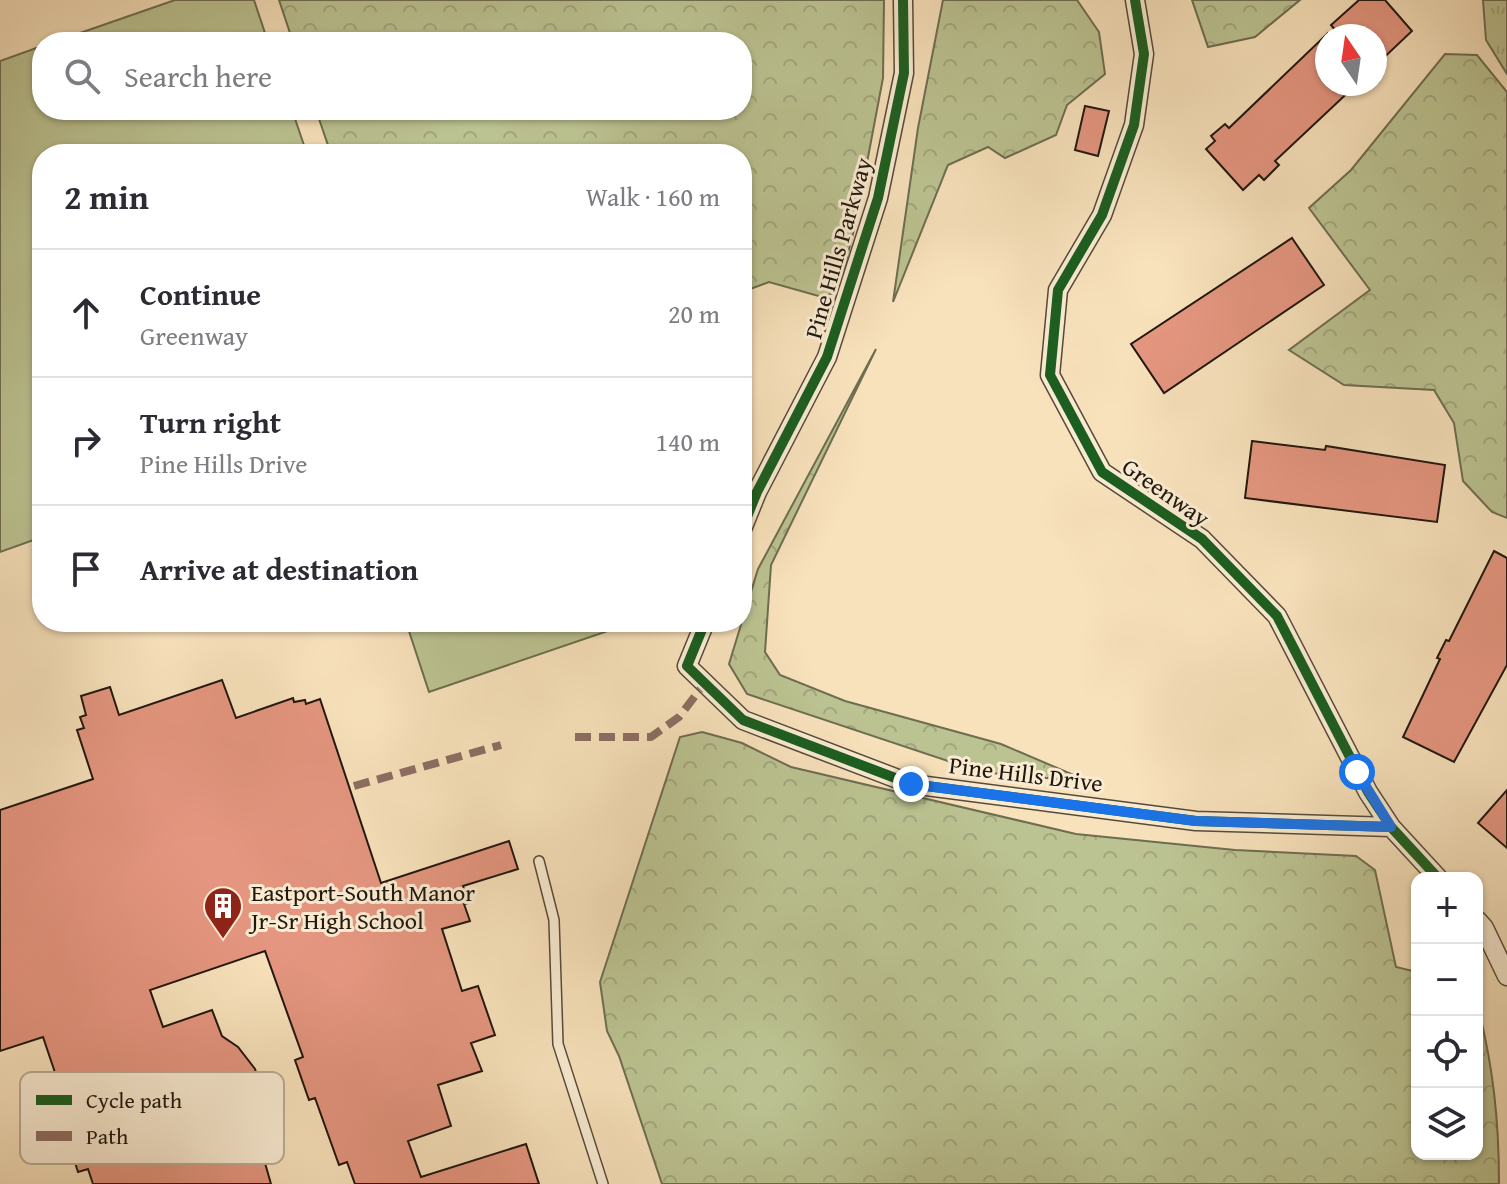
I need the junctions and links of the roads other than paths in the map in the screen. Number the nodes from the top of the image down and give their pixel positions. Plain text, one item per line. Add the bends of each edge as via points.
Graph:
1 (903, 0) edge
2 (1135, 0) edge
3 (752, 504) edge
4 (701, 632) edge
5 (1391, 827) junction
6 (539, 861) dead end
7 (1432, 872) edge
8 (1483, 927) edge
9 (1507, 976) edge
10 (603, 1184) edge

1 - 3 street, Pine Hills Parkway via 904,73 878,198 827,357
2 - 5 street, Greenway via 1144,54 1134,125 1102,215 1058,290 1050,375 1102,472 1202,539 1277,616
4 - 5 street, Pine Hills Drive via 687,666 743,720 911,784 1196,821
5 - 7 street, Greenway
6 - 10 lane via 554,920 558,1044
8 - 9 street

